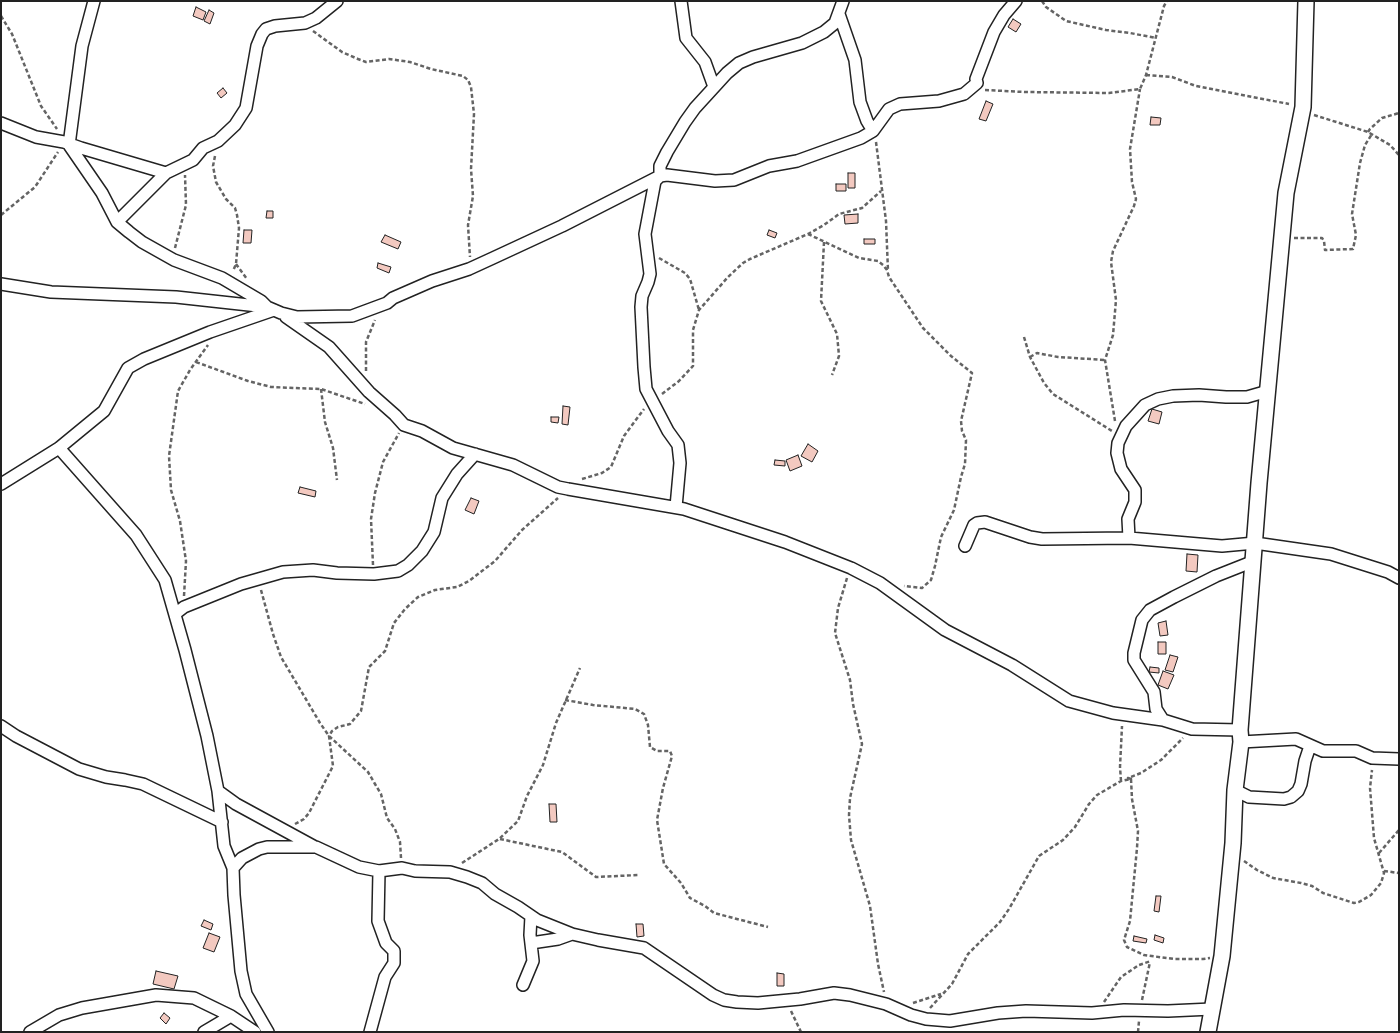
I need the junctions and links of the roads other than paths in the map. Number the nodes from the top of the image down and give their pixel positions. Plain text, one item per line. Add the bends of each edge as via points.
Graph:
1 (94, 1) edge
2 (337, 1) edge
3 (681, 1) edge
4 (843, 1) edge
5 (1016, 1) edge
6 (1306, 1) edge
7 (839, 14) junction
8 (714, 87) junction
9 (1, 123) edge
10 (873, 131) junction
11 (67, 143) junction
12 (166, 173) junction
13 (660, 176) junction
14 (117, 222) junction
15 (1, 284) edge
16 (274, 310) junction
17 (1268, 391) junction
18 (59, 448) junction
19 (475, 454) junction
20 (1, 484) edge
21 (676, 508) junction
22 (1129, 538) junction
23 (1255, 543) junction
24 (965, 546) dead end
25 (1254, 561) junction
26 (1399, 578) edge
27 (179, 610) junction
28 (1163, 720) junction
29 (1, 726) edge
30 (1240, 736) junction
31 (1310, 746) junction
32 (1399, 759) edge
33 (1235, 790) junction
34 (218, 792) junction
35 (222, 822) junction
36 (316, 847) junction
37 (233, 868) junction
38 (379, 871) junction
39 (531, 916) junction
40 (572, 934) junction
41 (532, 943) junction
42 (523, 985) dead end
43 (1212, 1009) junction
44 (231, 1016) junction
45 (30, 1032) edge
46 (204, 1032) edge
47 (255, 1032) edge
48 (268, 1032) edge
49 (370, 1032) edge
50 (1208, 1032) edge

1 - 11 street via 82,46
2 - 12 street via 305,23 275,26 262,34 246,108 235,125 193,160
3 - 8 street via 686,38 705,62
4 - 7 street
5 - 10 street via 994,32 977,83 967,92 952,98 892,107
6 - 17 street via 1303,107 1286,193
7 - 8 street via 832,26 813,38 739,63
7 - 10 street via 856,60 860,102
8 - 13 street via 695,108 674,140 660,166
9 - 11 street via 36,137
10 - 13 street via 847,144 797,161 772,165 734,180
11 - 12 street
11 - 14 street
12 - 14 street
13 - 16 street via 469,269 432,281 352,316 298,317
13 - 21 street via 655,181 646,226 650,274 641,307 646,389 678,445 680,464
14 - 16 street via 142,242 222,278
15 - 16 street via 51,292 176,297
16 - 18 street via 221,328 128,368 104,411
16 - 19 street via 329,347 404,425 453,448
17 - 22 street via 1247,397 1172,396 1145,405 1126,426 1117,453 1135,492 1135,502 1128,519
17 - 23 street
18 - 20 street
18 - 27 street via 136,535 165,580
19 - 21 street via 514,465 558,487
19 - 27 street via 442,498 434,532 422,551 398,571 374,574 313,570 283,572 259,578
21 - 28 street via 785,542 851,568 880,583 945,630 1012,665 1069,701 1091,708
22 - 23 street via 1222,546
22 - 24 street via 1042,539 985,522 974,525
23 - 25 street
23 - 26 street via 1331,554
25 - 28 street via 1174,597 1150,610 1142,620 1134,660 1154,692 1156,709
25 - 30 street
27 - 34 street
28 - 30 street via 1192,729
29 - 35 street via 79,769 142,784
30 - 31 street via 1292,739
30 - 33 street
31 - 32 street via 1322,751 1360,752 1372,758
31 - 33 street via 1301,784 1290,797 1249,797
33 - 43 street via 1222,956
34 - 35 street
34 - 36 street
35 - 37 street via 224,846
36 - 37 street via 259,849 242,858
36 - 38 street via 359,867
37 - 48 street via 241,971 246,994
38 - 39 street via 402,868 450,872 467,877
38 - 49 street via 378,921 386,943 394,951 394,963 384,977
39 - 40 street
39 - 41 street
40 - 41 street
40 - 43 street via 644,948 724,1000 758,1003 834,993 891,1006 925,1018 950,1021 1026,1011 1092,1013
41 - 42 street via 533,961
43 - 50 street
44 - 45 street via 194,998 156,995 58,1015
44 - 46 street
44 - 47 street

